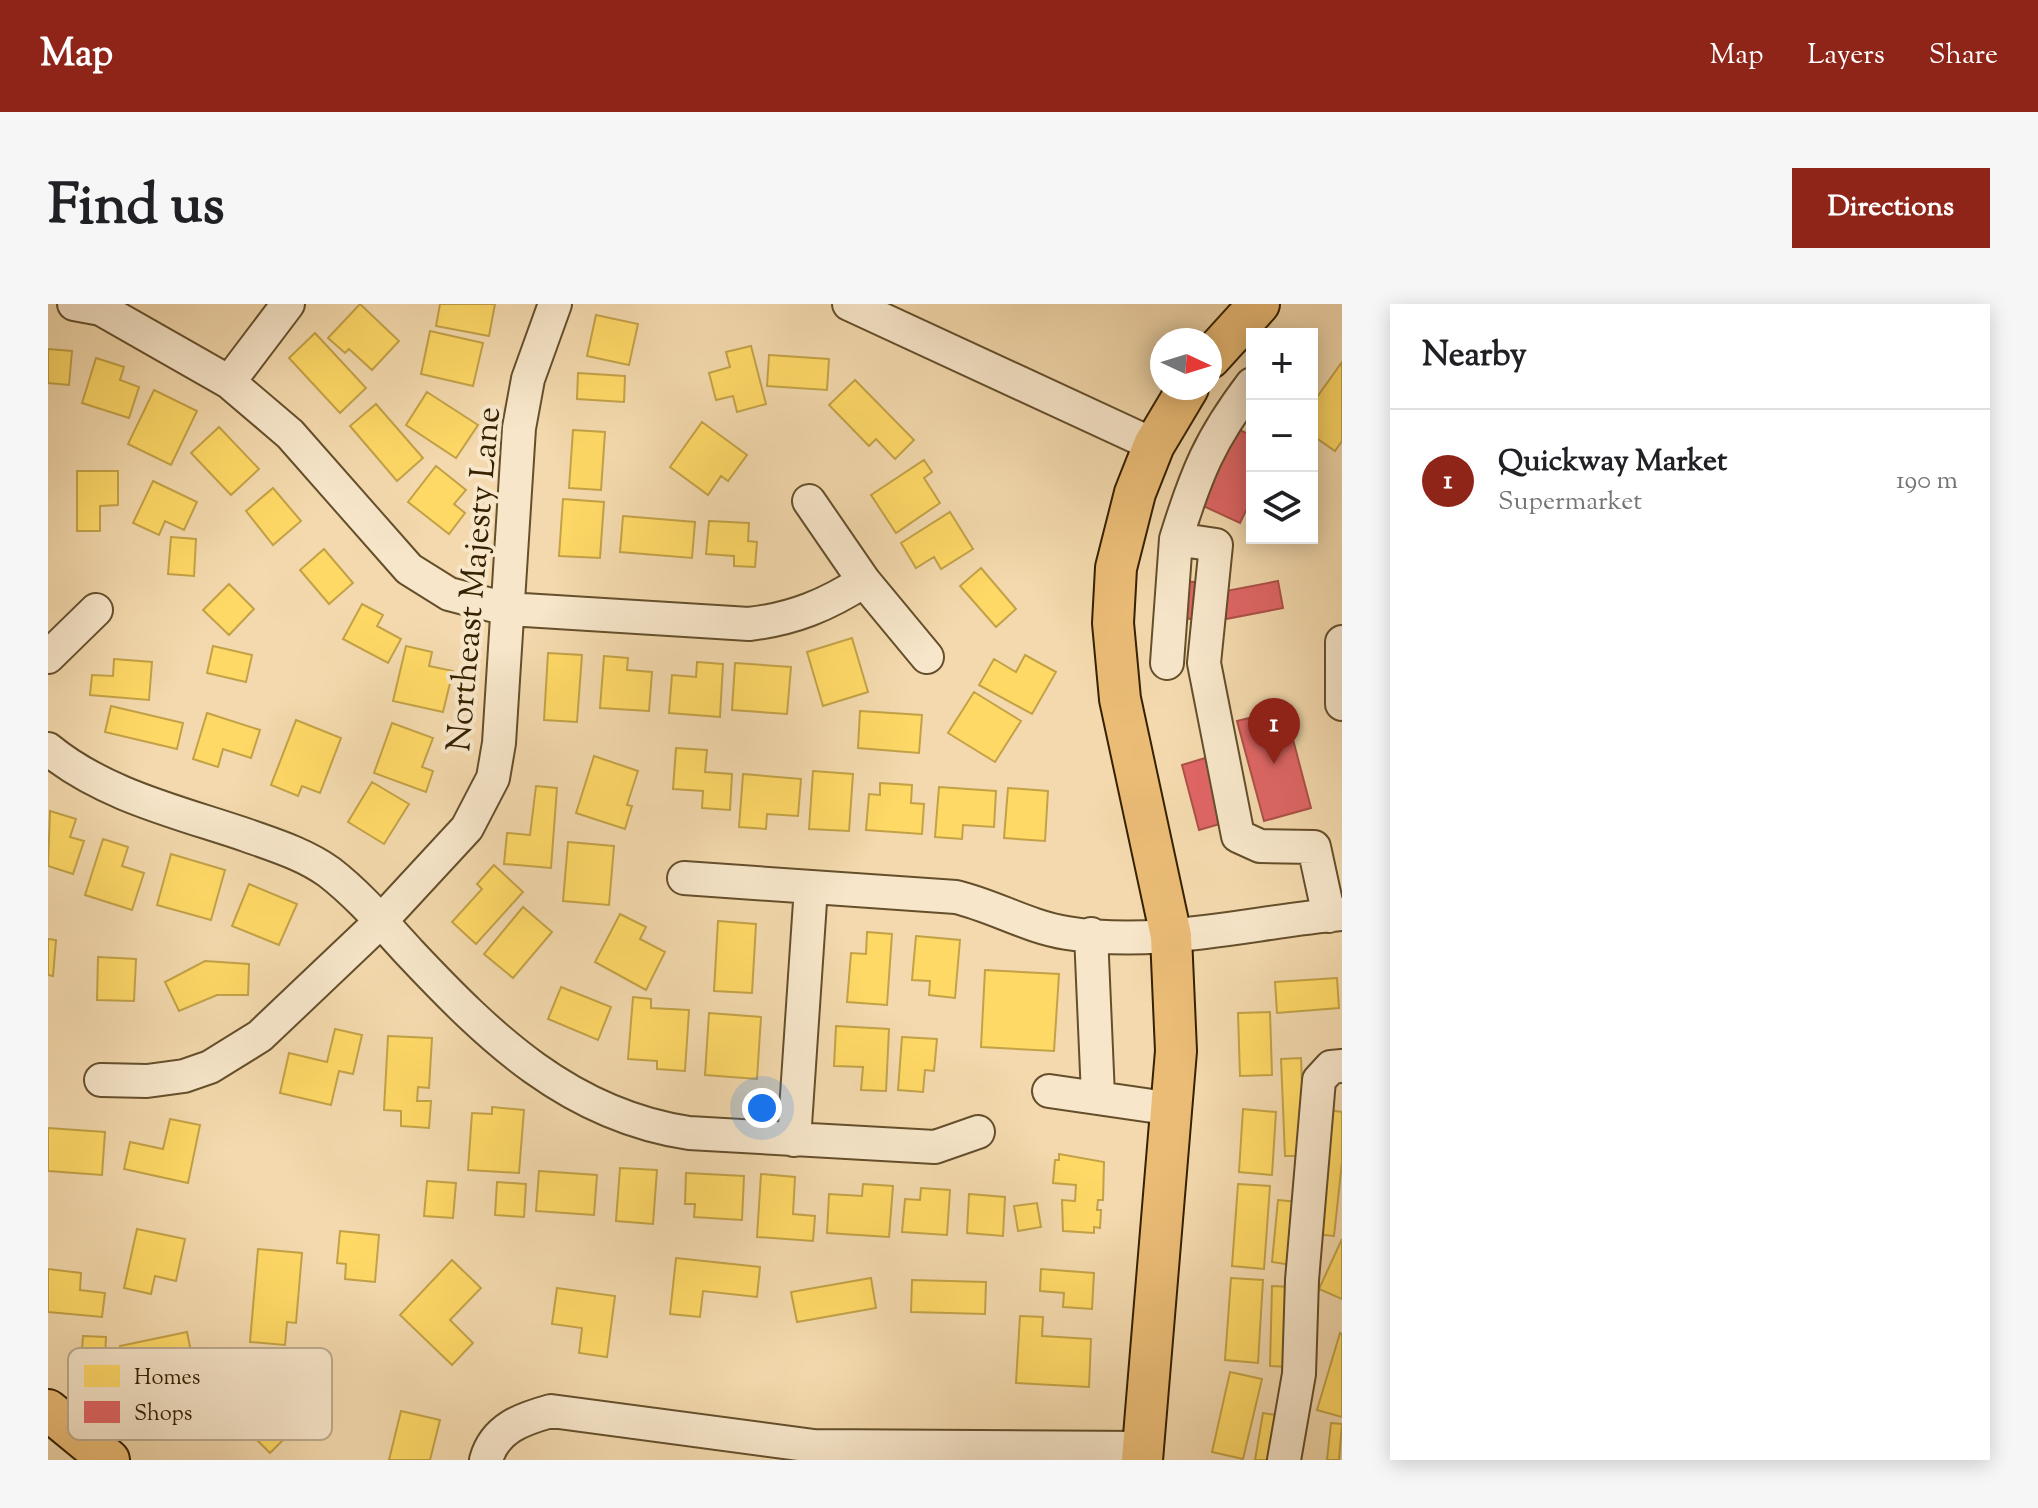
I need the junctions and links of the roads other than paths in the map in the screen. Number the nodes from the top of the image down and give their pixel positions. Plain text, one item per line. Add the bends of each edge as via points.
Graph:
1 (288, 304) edge
2 (555, 304) edge
3 (849, 304) edge
4 (93, 306) edge
5 (229, 382) junction
6 (1246, 392) edge
7 (1181, 400) edge
8 (1154, 445) junction
9 (809, 501) dead end
10 (1176, 539) junction
11 (864, 581) junction
12 (507, 609) junction
13 (96, 610) dead end
14 (1342, 642) edge
15 (48, 657) edge
16 (927, 657) dead end
17 (1167, 663) junction
18 (1204, 663) junction
19 (1117, 670) junction
20 (1342, 704) edge
21 (48, 749) edge
22 (684, 878) dead end
23 (811, 887) junction
24 (1336, 915) edge
25 (380, 922) junction
26 (1091, 934) junction
27 (1171, 936) junction
28 (1342, 1066) edge
29 (101, 1080) dead end
30 (1049, 1091) dead end
31 (1098, 1096) junction
32 (1173, 1109) junction
33 (978, 1132) dead end
34 (794, 1140) junction
35 (48, 1410) edge
36 (68, 1426) edge
37 (85, 1440) edge
38 (813, 1453) edge
39 (1143, 1454) edge
40 (109, 1460) edge
41 (486, 1460) edge
42 (1284, 1460) edge

1 - 5 street
2 - 12 street, Northeast Majesty Lane via 528,379 519,428
3 - 8 street
4 - 5 street
5 - 12 street via 290,434 409,569 449,594
6 - 10 street via 1197,468
7 - 8 main road
8 - 19 main road via 1116,568
9 - 11 street
10 - 17 street
10 - 18 street via 1216,545
11 - 12 street via 829,604 782,620 749,624
11 - 16 street
12 - 25 street, Northeast Majesty Lane via 493,778 467,828
13 - 15 street
14 - 20 street
17 - 18 street
17 - 19 street
18 - 24 street via 1238,836 1260,846 1314,847
19 - 27 main road
21 - 25 street via 105,786 290,850 328,872
22 - 23 street
23 - 26 street via 956,897 1041,927
23 - 34 street
24 - 27 street
25 - 29 street, Northeast Majesty Lane via 260,1036 234,1054 184,1076
25 - 34 street via 523,1063 599,1105 652,1127
26 - 27 street
26 - 31 street
27 - 32 main road
28 - 42 street via 1331,1067 1319,1080 1299,1374
30 - 31 street
31 - 32 street
32 - 39 main road
33 - 34 street via 935,1147
35 - 36 main road
37 - 40 main road
38 - 39 street
38 - 41 street via 551,1411 514,1421 489,1447

